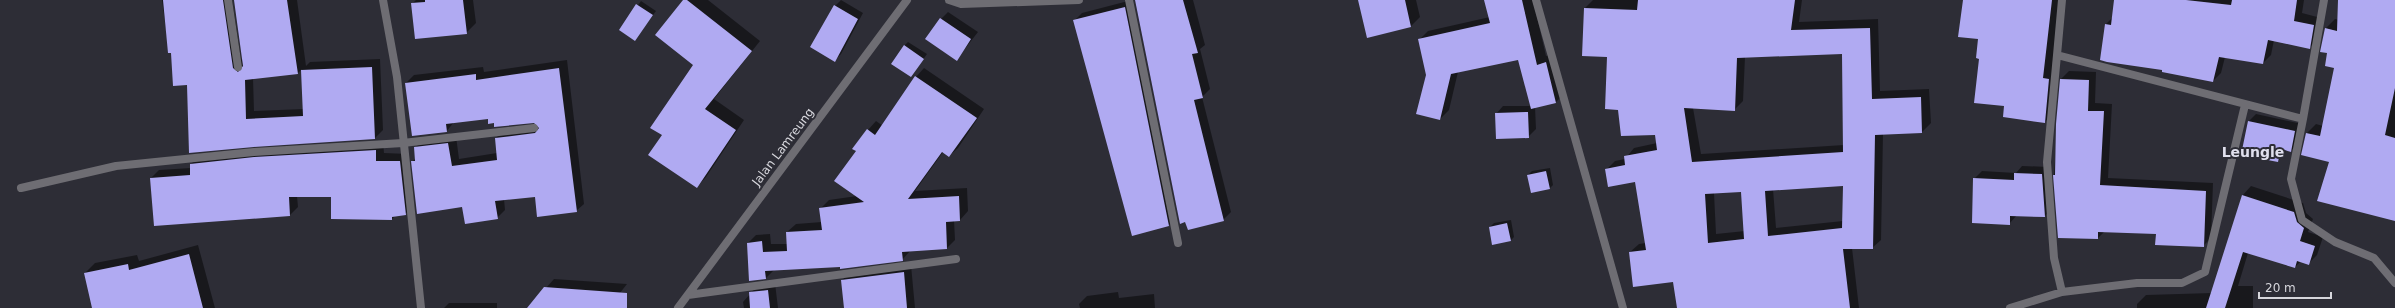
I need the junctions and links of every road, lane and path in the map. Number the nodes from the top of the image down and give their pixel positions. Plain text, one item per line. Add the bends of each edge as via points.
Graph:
1 (228, 0) edge
2 (383, 0) edge
3 (907, 0) edge
4 (949, 0) edge
5 (1079, 0) edge
6 (1129, 0) edge
7 (1536, 0) edge
8 (2062, 0) edge
9 (2324, 0) edge
10 (2057, 55) junction
11 (238, 67) dead end
12 (2245, 105) junction
13 (2303, 119) junction
14 (534, 128) dead end
15 (403, 143) junction
16 (21, 188) dead end
17 (1178, 243) dead end
18 (956, 259) dead end
19 (2395, 283) edge
20 (2062, 292) junction
21 (688, 295) junction
22 (421, 308) edge
23 (678, 308) edge
24 (1623, 308) edge
25 (2010, 308) edge

1 - 11 street
2 - 15 street via 397,77
3 - 21 street, Jalan Lamreung
4 - 5 street via 961,4
6 - 17 street
7 - 24 street
8 - 10 street
9 - 13 street
10 - 12 street
10 - 20 street via 2047,162 2054,258
12 - 13 street
12 - 20 street via 2205,272 2182,283 2137,283
13 - 19 street via 2291,179 2302,220 2335,242 2374,258
14 - 15 street
15 - 16 street via 254,152 116,166
15 - 22 street
18 - 21 street
20 - 25 street
21 - 23 street, Jalan Lamreung

